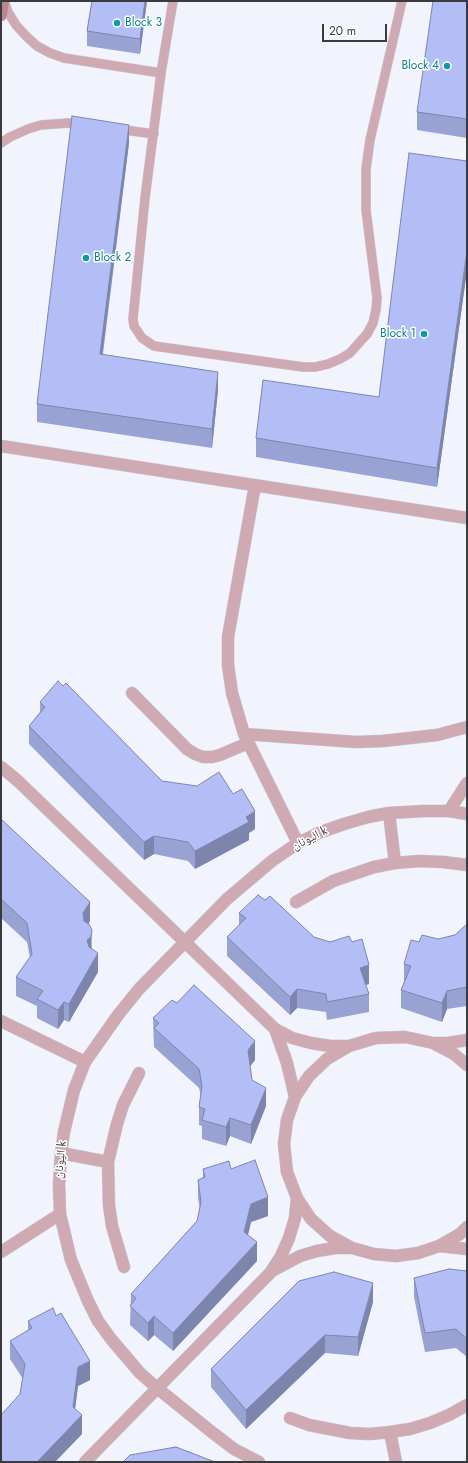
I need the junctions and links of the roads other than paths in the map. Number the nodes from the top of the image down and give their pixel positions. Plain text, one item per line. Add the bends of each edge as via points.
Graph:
1 (4, 1) edge
2 (173, 1) edge
3 (402, 1) edge
4 (1, 15) edge
5 (161, 72) junction
6 (89, 126) edge
7 (111, 128) edge
8 (154, 134) junction
9 (1, 143) edge
10 (1, 446) edge
11 (255, 485) junction
12 (467, 518) edge
13 (132, 693) dead end
14 (467, 727) edge
15 (246, 738) junction
16 (1, 767) edge
17 (467, 784) edge
18 (449, 811) junction
19 (389, 813) junction
20 (467, 814) edge
21 (298, 843) junction
22 (395, 863) junction
23 (467, 865) edge
24 (296, 902) dead end
25 (185, 942) junction
26 (1, 1022) edge
27 (275, 1029) junction
28 (467, 1040) edge
29 (433, 1043) junction
30 (349, 1046) junction
31 (85, 1062) junction
32 (467, 1065) edge
33 (139, 1073) dead end
34 (295, 1097) junction
35 (61, 1153) junction
36 (108, 1162) junction
37 (297, 1198) junction
38 (60, 1214) junction
39 (467, 1227) edge
40 (439, 1246) junction
41 (352, 1248) junction
42 (467, 1249) edge
43 (1, 1252) edge
44 (124, 1267) dead end
45 (270, 1273) junction
46 (156, 1388) junction
47 (467, 1405) edge
48 (290, 1418) dead end
49 (390, 1432) junction
50 (85, 1462) edge
51 (259, 1462) edge
52 (396, 1462) edge

1 - 4 street
1 - 5 lane via 16,25 37,46 50,53 64,58
2 - 5 lane
3 - 8 lane via 366,169 366,210 377,298 376,310 367,334 355,348 340,359 328,364 303,367 154,346 142,338 134,326 133,319
5 - 8 lane
6 - 9 lane via 68,123 41,125 16,134
7 - 8 lane
10 - 11 street
11 - 12 street
11 - 15 street via 228,637 232,693
13 - 15 street via 194,754 203,757 220,755
14 - 15 street via 437,735 383,741
15 - 21 street
16 - 25 street
17 - 18 street
18 - 19 street, اليونان k
18 - 20 street, اليونان k
19 - 21 street, اليونان k via 344,824
19 - 22 street
21 - 25 street, اليونان k via 227,899
22 - 23 street via 419,861
22 - 24 street via 374,867 333,881
25 - 27 street
25 - 31 street, اليونان k via 118,1015
26 - 31 street
27 - 30 street via 292,1038 310,1043
27 - 34 street
28 - 29 street
29 - 30 street via 405,1037 376,1038
29 - 32 street via 454,1054
30 - 34 street via 327,1059 309,1076
31 - 35 street, اليونان k via 74,1090
33 - 36 street via 123,1105
34 - 37 street via 287,1120 284,1144 287,1172
35 - 36 street
35 - 38 street, اليونان k
36 - 44 street via 112,1226
37 - 41 street via 311,1219 330,1236
37 - 45 street via 289,1238
38 - 43 street
38 - 46 street, اليونان k via 78,1281 98,1321 125,1357
39 - 40 street
40 - 41 street via 418,1253 396,1256
40 - 42 street
41 - 45 street via 335,1248 312,1253 284,1264
45 - 46 street
46 - 50 street
46 - 51 street, اليونان k via 234,1449
47 - 49 street via 430,1422
48 - 49 street via 329,1430
49 - 52 street

